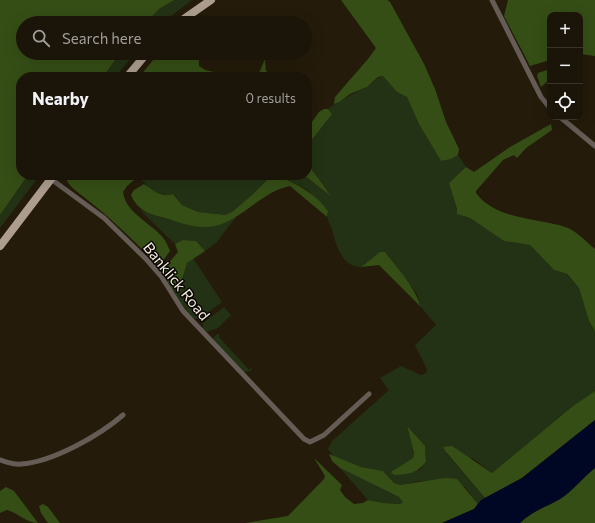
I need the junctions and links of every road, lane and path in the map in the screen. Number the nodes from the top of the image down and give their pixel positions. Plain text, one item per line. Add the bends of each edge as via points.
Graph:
1 (211, 0) edge
2 (492, 0) edge
3 (188, 16) edge
4 (141, 60) edge
5 (131, 72) edge
6 (547, 104) edge
7 (564, 120) edge
8 (595, 146) edge
9 (51, 180) edge
10 (57, 180) edge
11 (0, 246) edge
12 (369, 394) dead end
13 (123, 415) dead end
14 (0, 460) edge

1 - 3 main road
2 - 6 street
4 - 5 main road
7 - 8 street
9 - 11 main road
10 - 12 street, Banklick Road via 104,218 147,260 161,276 183,312 307,442 324,435
13 - 14 street via 98,434 41,461 20,464

